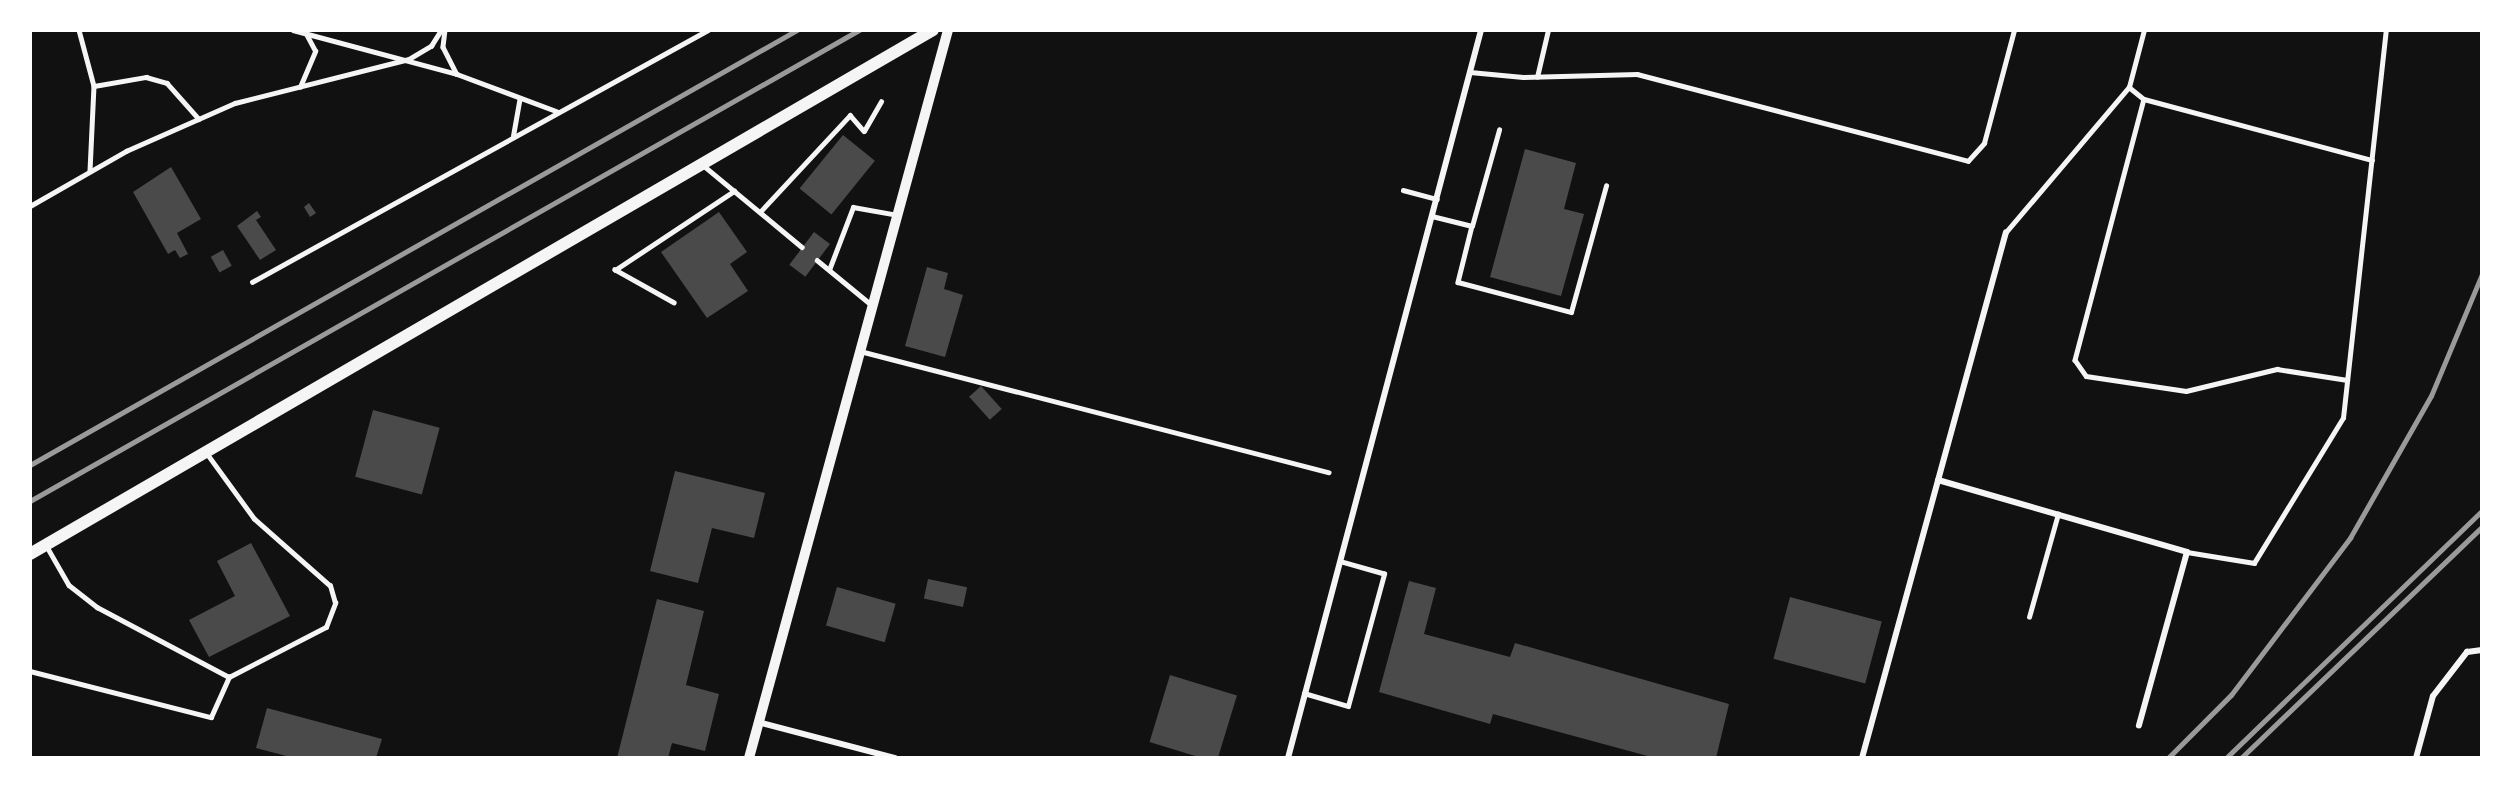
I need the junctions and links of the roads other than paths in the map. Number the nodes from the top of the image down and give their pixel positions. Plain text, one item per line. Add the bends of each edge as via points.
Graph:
1 (79, 30) edge
2 (293, 30) edge
3 (443, 30) edge
4 (708, 30) edge
5 (933, 30) edge
6 (948, 30) edge
7 (1481, 30) edge
8 (1548, 30) edge
9 (2014, 30) edge
10 (2144, 30) edge
11 (2386, 30) edge
12 (306, 34) junction
13 (401, 62) junction
14 (1470, 72) junction
15 (457, 74) junction
16 (1537, 76) junction
17 (94, 86) junction
18 (300, 87) junction
19 (2129, 87) junction
20 (2145, 99) junction
21 (519, 101) junction
22 (881, 101) dead end
23 (557, 111) junction
24 (199, 119) junction
25 (1499, 130) dead end
26 (512, 138) junction
27 (2372, 160) junction
28 (702, 164) junction
29 (90, 171) junction
30 (1606, 186) dead end
31 (1403, 190) dead end
32 (734, 191) junction
33 (1437, 199) junction
34 (30, 206) edge
35 (760, 212) junction
36 (898, 215) junction
37 (1432, 216) junction
38 (1472, 226) junction
39 (2006, 232) joint
40 (802, 247) dead end
41 (817, 260) dead end
42 (829, 270) junction
43 (252, 282) dead end
44 (674, 303) dead end
45 (873, 306) junction
46 (860, 351) junction
47 (2347, 380) junction
48 (206, 452) junction
49 (1329, 472) dead end
50 (1938, 480) junction
51 (2058, 514) junction
52 (46, 545) junction
53 (2187, 552) junction
54 (30, 554) edge
55 (1342, 562) junction
56 (2029, 617) dead end
57 (2482, 650) edge
58 (30, 671) edge
59 (229, 677) junction
60 (1304, 693) junction
61 (758, 722) junction
62 (2139, 725) dead end
63 (749, 758) edge
64 (895, 758) edge
65 (1288, 758) edge
66 (1862, 758) edge
67 (2416, 758) edge

1 - 17 lane
2 - 12 lane
3 - 13 lane via 431,46
3 - 15 lane via 443,47
4 - 23 lane
5 - 28 main road
6 - 36 street
7 - 14 street
8 - 16 lane
9 - 16 lane via 1984,143 1968,160 1636,74
10 - 19 lane
11 - 27 lane
12 - 13 lane
12 - 18 lane via 315,51
13 - 15 lane
13 - 18 lane
14 - 16 lane
14 - 33 street
15 - 21 lane
17 - 24 lane via 146,77 167,83
17 - 29 lane
18 - 24 lane via 235,103
19 - 20 lane
19 - 39 lane
20 - 27 lane
20 - 47 lane via 2075,360 2086,376 2186,391 2277,369
21 - 23 lane
21 - 26 lane
22 - 35 lane via 864,131 850,115
23 - 26 lane
24 - 29 lane
25 - 38 lane
26 - 43 lane
27 - 47 lane
28 - 32 lane
28 - 48 main road
29 - 34 lane
30 - 38 lane via 1571,312 1458,282
31 - 33 lane
32 - 35 lane
32 - 44 lane via 615,270
33 - 37 street
35 - 40 lane
36 - 42 lane via 854,207
36 - 45 street
37 - 38 lane
37 - 55 street
39 - 50 street
41 - 42 lane
42 - 45 lane
45 - 46 street
46 - 49 lane
46 - 61 street
47 - 53 lane via 2343,418 2254,563
48 - 52 main road
48 - 59 lane via 254,519 330,586 335,603 326,627
50 - 51 street
50 - 66 street
51 - 53 street
51 - 56 lane
52 - 54 main road
52 - 59 lane via 69,585 97,607
53 - 62 street
55 - 60 street
55 - 60 lane via 1384,574 1348,706
57 - 67 street via 2466,652 2433,696
58 - 59 lane via 211,717
60 - 65 street
61 - 63 street
61 - 64 street

